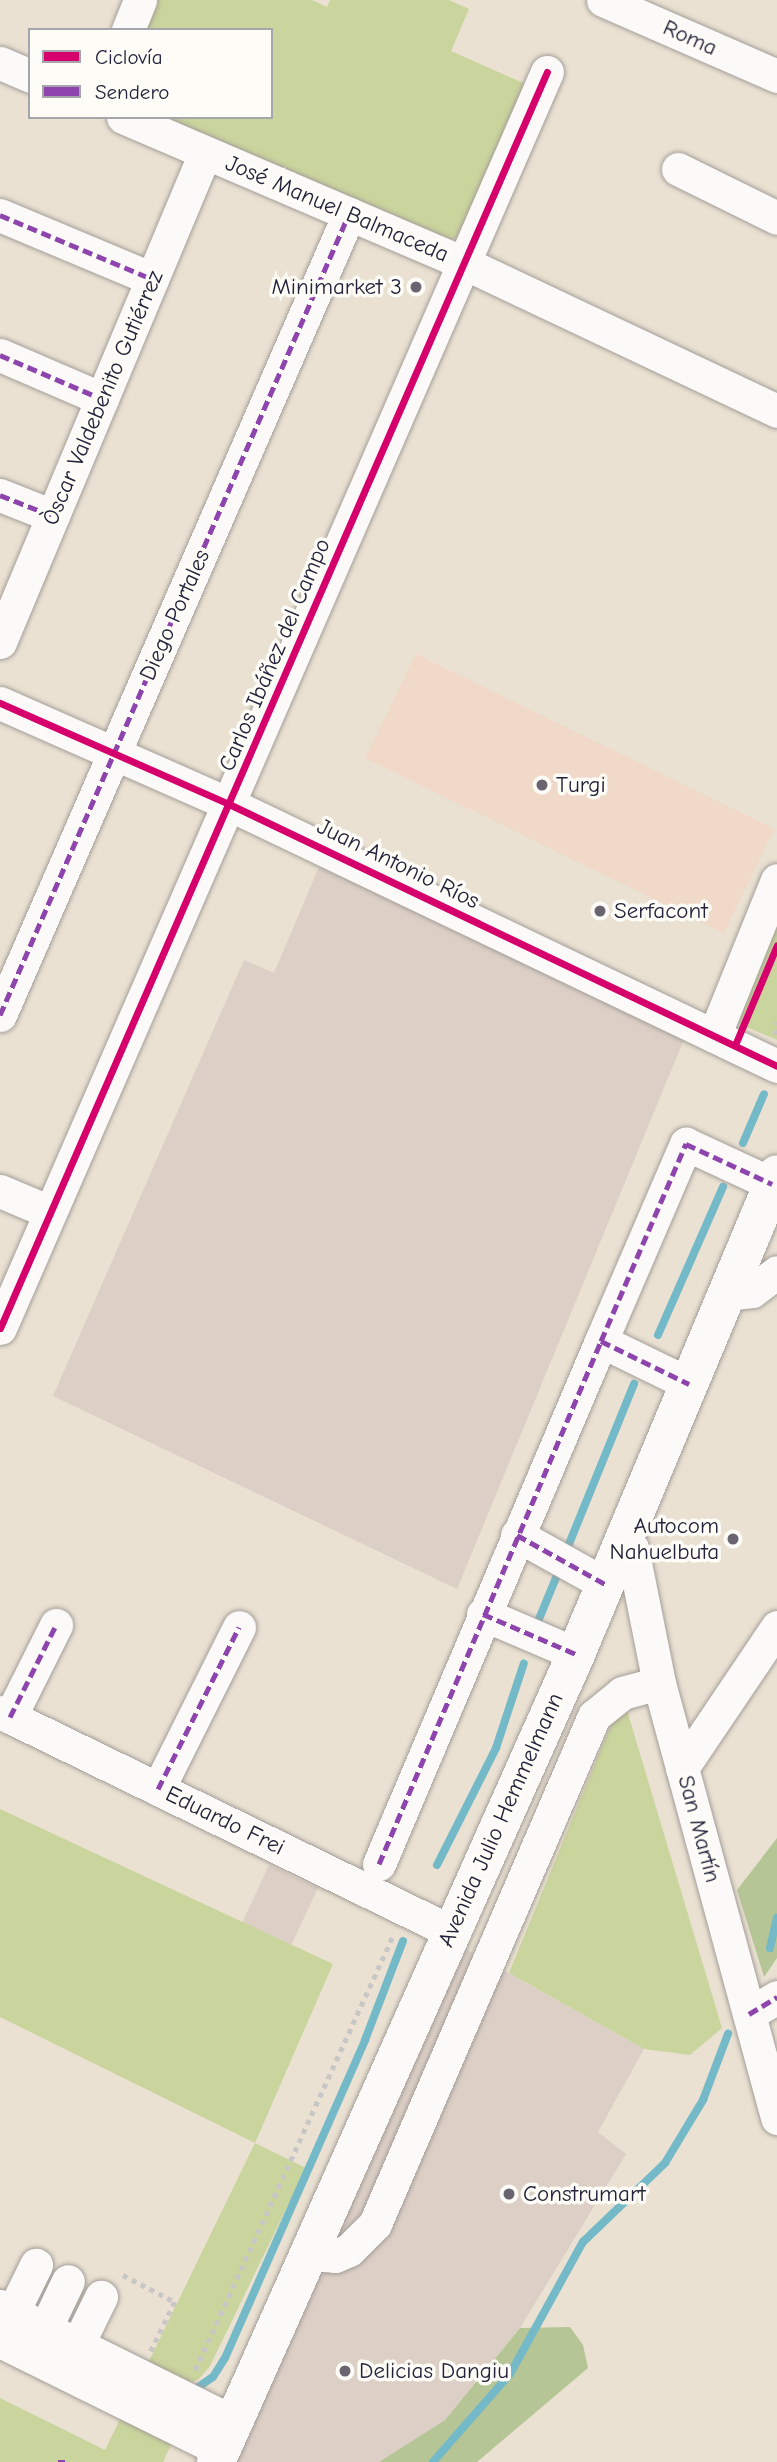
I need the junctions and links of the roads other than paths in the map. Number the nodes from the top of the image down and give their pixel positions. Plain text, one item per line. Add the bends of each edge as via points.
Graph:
1 (140, 0) edge
2 (603, 0) edge
3 (129, 28) edge
4 (0, 63) edge
5 (547, 72) dead end
6 (28, 75) edge
7 (777, 76) edge
8 (128, 119) edge
9 (205, 153) junction
10 (678, 169) dead end
11 (349, 214) junction
12 (0, 215) edge
13 (777, 218) edge
14 (464, 263) junction
15 (152, 279) junction
16 (0, 355) edge
17 (102, 398) junction
18 (777, 411) edge
19 (0, 495) edge
20 (53, 516) junction
21 (0, 642) edge
22 (0, 703) edge
23 (115, 753) junction
24 (231, 805) junction
25 (777, 880) edge
26 (0, 1015) edge
27 (714, 1036) junction
28 (777, 1066) edge
29 (775, 1179) edge
30 (0, 1191) edge
31 (50, 1212) junction
32 (777, 1272) edge
33 (725, 1294) junction
34 (0, 1328) edge
35 (601, 1342) junction
36 (689, 1384) junction
37 (517, 1535) junction
38 (624, 1543) junction
39 (605, 1584) junction
40 (483, 1614) junction
41 (56, 1625) dead end
42 (239, 1627) dead end
43 (777, 1627) edge
44 (576, 1654) junction
45 (659, 1684) junction
46 (5, 1715) edge
47 (682, 1768) junction
48 (158, 1789) junction
49 (379, 1864) dead end
50 (450, 1931) junction
51 (763, 2006) edge
52 (777, 2119) edge
53 (309, 2254) junction
54 (30, 2336) edge
55 (224, 2445) edge

1 - 3 street
2 - 7 street, Roma
4 - 6 street
5 - 14 street, Carlos Ibáñez del Campo
8 - 9 street, José Manuel Balmaceda
9 - 11 street, José Manuel Balmaceda
9 - 15 street, Òscar Valdebenito Gutiérrez
10 - 13 street
11 - 14 street, José Manuel Balmaceda
11 - 23 street, Diego Portales
12 - 15 street
14 - 18 street, José Manuel Balmaceda
14 - 24 street, Carlos Ibáñez del Campo
15 - 17 street, Òscar Valdebenito Gutiérrez
16 - 17 street
17 - 20 street, Òscar Valdebenito Gutiérrez
19 - 20 street
20 - 21 street, Òscar Valdebenito Gutiérrez
22 - 23 street, Juan Antonio Ríos
23 - 24 street, Juan Antonio Ríos
23 - 26 street, Diego Portales
24 - 27 street, Juan Antonio Ríos
24 - 31 street, Carlos Ibáñez del Campo
25 - 27 street
27 - 28 street, Juan Antonio Ríos
29 - 33 highway, Avenida Julio Hemmelmann
29 - 35 street via 686,1144
30 - 31 street
31 - 34 street, Carlos Ibáñez del Campo
32 - 33 street via 752,1292
33 - 36 highway, Avenida Julio Hemmelmann
35 - 36 street
35 - 37 street
36 - 38 highway, Avenida Julio Hemmelmann
37 - 39 street
37 - 40 street
38 - 39 highway, Avenida Julio Hemmelmann
38 - 45 street, San Martín via 632,1548
39 - 44 highway, Avenida Julio Hemmelmann
40 - 44 street
40 - 49 street
41 - 46 street
42 - 48 street
43 - 47 street
44 - 50 highway, Avenida Julio Hemmelmann
45 - 47 street, San Martín
45 - 53 street via 622,1693 594,1716 375,2224 349,2250 335,2256
46 - 48 street, Eduardo Frei
47 - 51 street, San Martín
48 - 50 street, Eduardo Frei
50 - 53 highway, Avenida Julio Hemmelmann
51 - 52 street, San Martín
53 - 55 highway, Avenida Julio Hemmelmann
54 - 54 street via 69,2277
54 - 55 street

